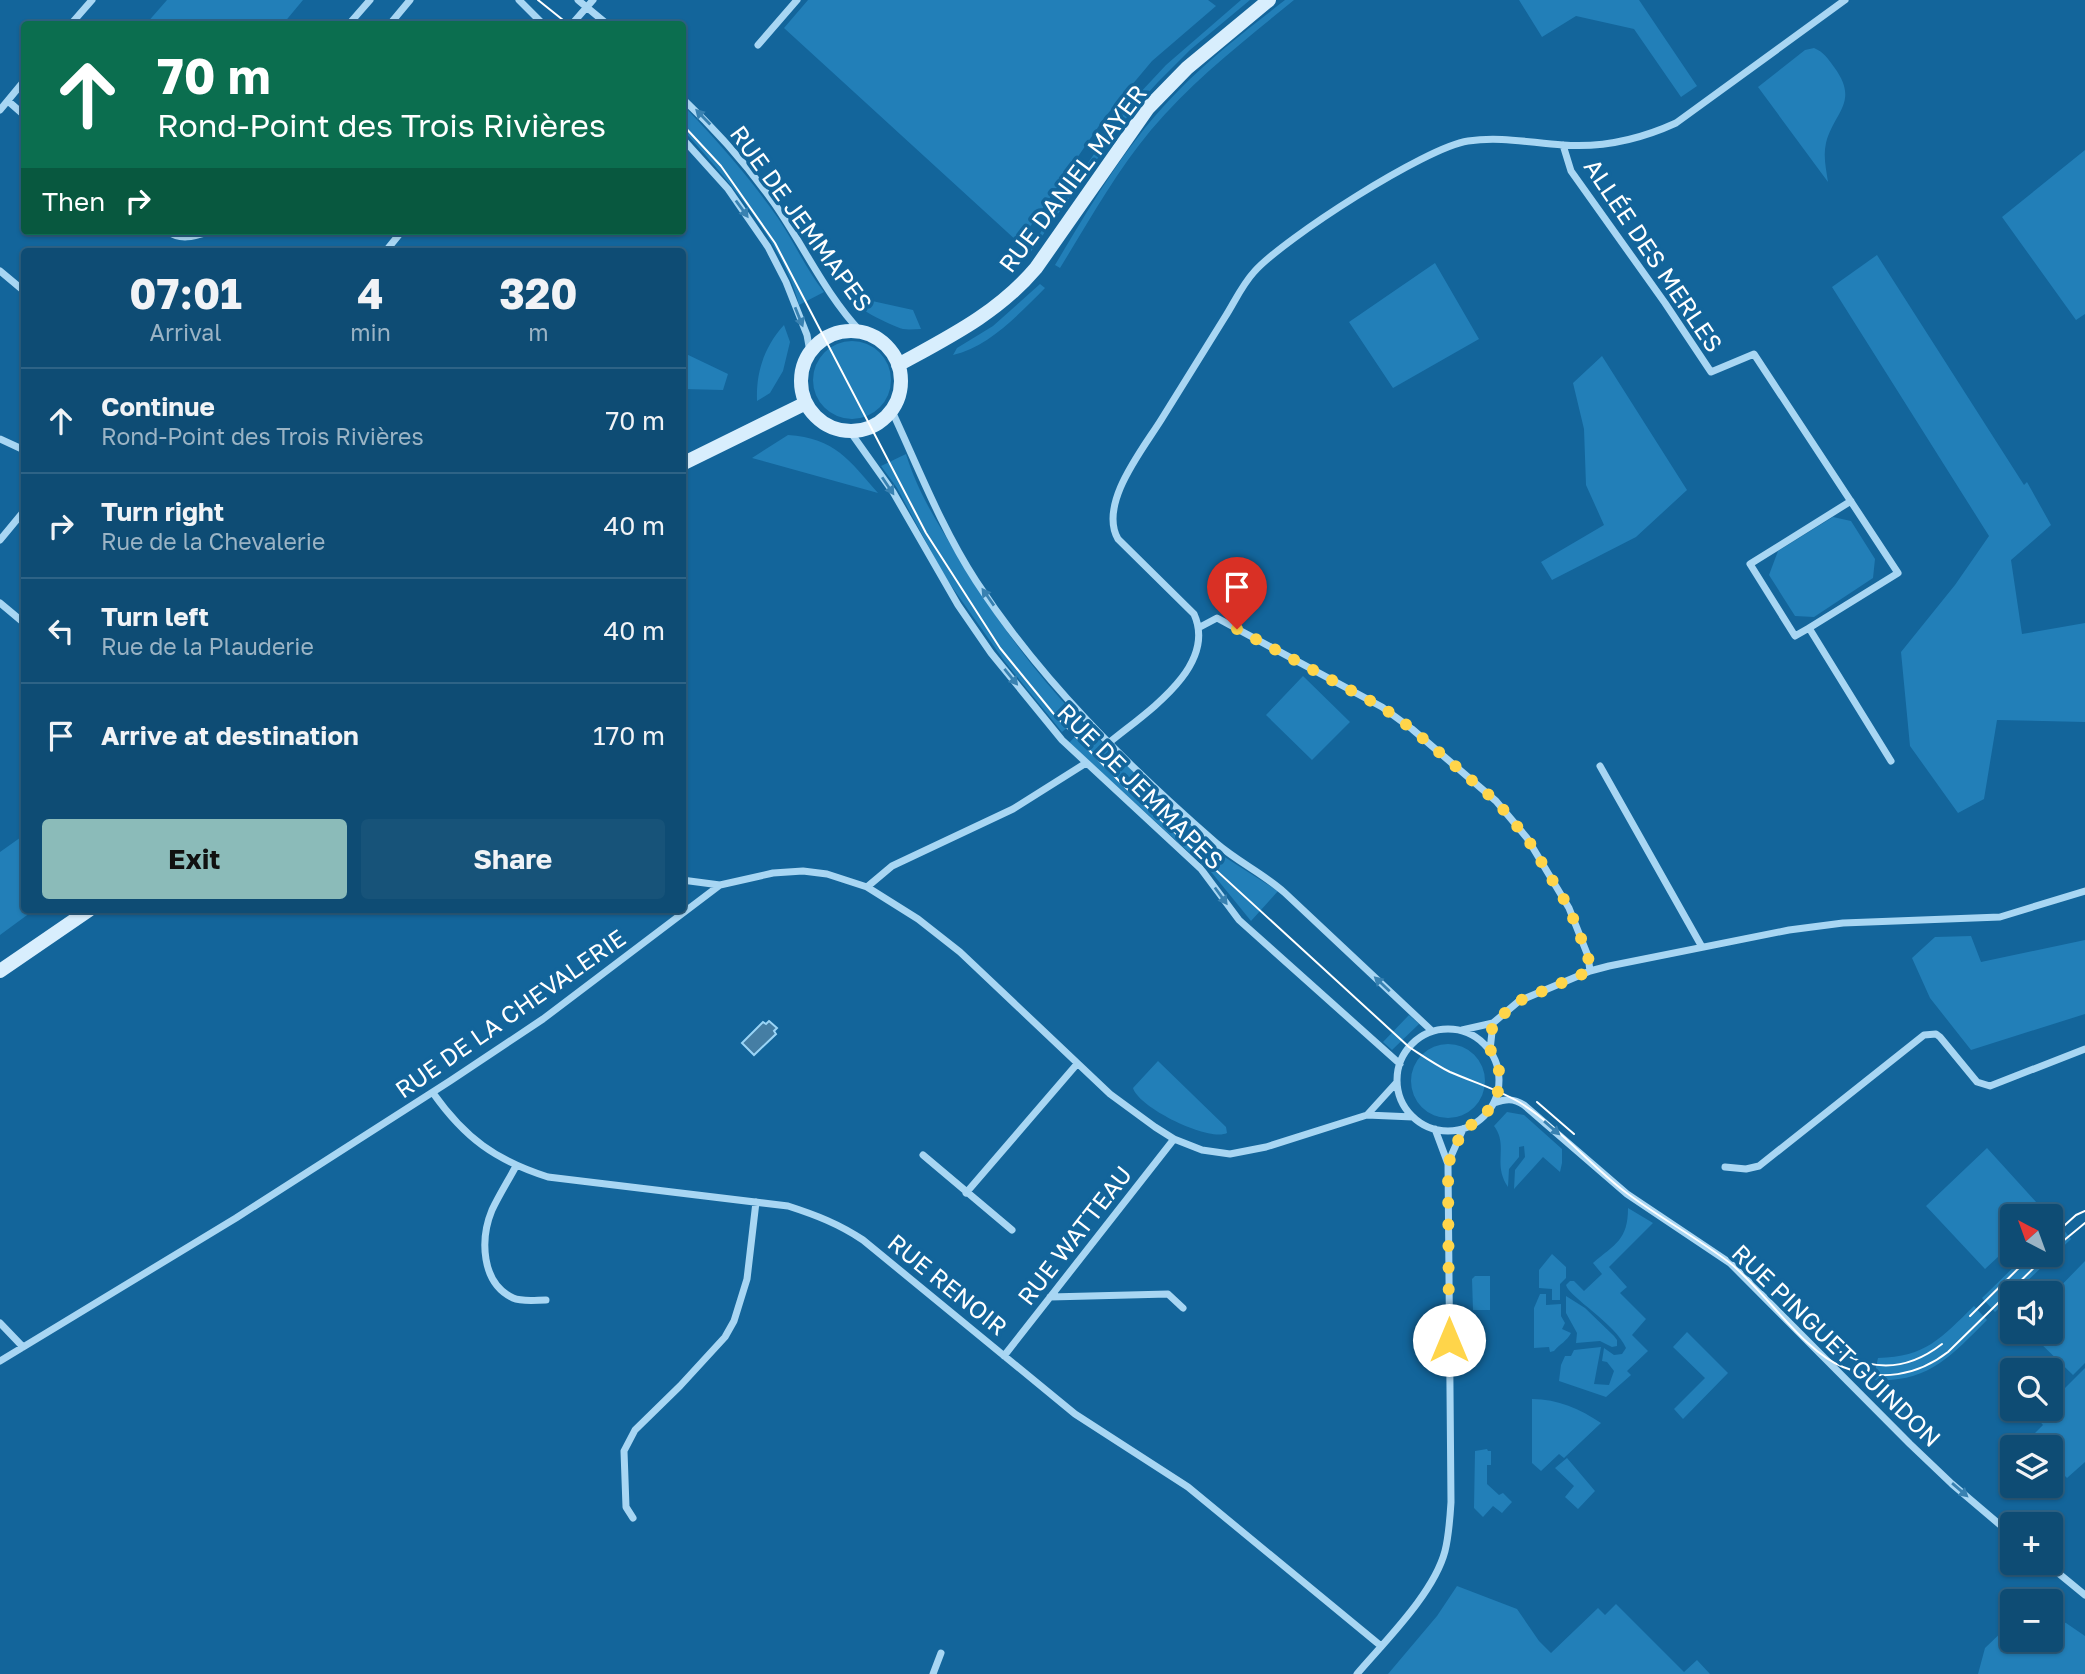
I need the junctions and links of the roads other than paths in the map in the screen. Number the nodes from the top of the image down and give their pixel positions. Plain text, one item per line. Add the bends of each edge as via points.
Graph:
1 (92, 0) edge
2 (370, 0) edge
3 (410, 0) edge
4 (519, 0) edge
5 (579, 0) edge
6 (797, 0) edge
7 (1269, 0) edge
8 (1845, 0) edge
9 (590, 3) edge
10 (74, 21) edge
11 (352, 21) edge
12 (392, 21) edge
13 (540, 21) edge
14 (575, 21) edge
15 (605, 21) edge
16 (758, 45) dead end
17 (21, 85) edge
18 (8, 101) junction
19 (686, 101) edge
20 (0, 110) edge
21 (21, 112) edge
22 (686, 142) edge
23 (1563, 145) junction
24 (173, 235) edge
25 (194, 235) edge
26 (0, 271) edge
27 (21, 288) edge
28 (862, 332) junction
29 (810, 352) junction
30 (898, 365) junction
31 (806, 403) junction
32 (891, 409) junction
33 (849, 430) junction
34 (0, 439) edge
35 (21, 449) edge
36 (686, 462) edge
37 (1851, 501) junction
38 (21, 515) edge
39 (0, 540) edge
40 (0, 603) edge
41 (21, 620) edge
42 (1200, 627) junction
43 (1808, 628) junction
44 (1110, 742) junction
45 (1891, 761) dead end
46 (1086, 763) junction
47 (1600, 766) dead end
48 (686, 881) edge
49 (720, 885) junction
50 (867, 887) junction
51 (2085, 891) edge
52 (686, 911) edge
53 (85, 913) edge
54 (683, 913) edge
55 (1702, 947) junction
56 (0, 971) edge
57 (1590, 971) junction
58 (1493, 1023) junction
59 (1462, 1030) junction
60 (1432, 1031) junction
61 (2085, 1049) edge
62 (1490, 1050) junction
63 (1077, 1064) junction
64 (1400, 1064) junction
65 (1397, 1082) junction
66 (432, 1093) junction
67 (1494, 1103) junction
68 (1367, 1115) junction
69 (1413, 1117) junction
70 (1435, 1129) junction
71 (1463, 1129) junction
72 (1174, 1139) junction
73 (923, 1155) dead end
74 (1448, 1164) junction
75 (516, 1166) junction
76 (1725, 1167) dead end
77 (966, 1193) junction
78 (756, 1202) junction
79 (1012, 1230) dead end
80 (1050, 1297) junction
81 (546, 1300) dead end
82 (1183, 1308) dead end
83 (0, 1323) edge
84 (23, 1347) junction
85 (1004, 1356) junction
86 (0, 1361) edge
87 (633, 1518) dead end
88 (2000, 1524) edge
89 (2061, 1575) edge
90 (2085, 1595) edge
91 (1381, 1646) junction
92 (941, 1653) dead end
93 (933, 1674) edge
94 (1357, 1674) edge

1 - 10 street
2 - 11 street
3 - 12 street
4 - 13 street
5 - 9 street
6 - 16 street
7 - 30 main road, RUE DANIEL MAYER via 1187,68 1148,108 1017,291 957,334
8 - 23 street via 1676,123 1648,136
9 - 14 street
9 - 15 street
17 - 18 street
18 - 20 street
18 - 21 street
28 -> 19 street, RUE DE JEMMAPES via 846,316 761,186
22 -> 29 street, RUE DE JEMMAPES via 728,189 768,247 786,282
23 - 37 street, ALLÉE DES MERLES via 1571,171 1711,372 1754,354
23 - 42 street via 1497,139 1447,146 1283,245 1253,273 1134,463 1119,490 1112,519 1118,539 1194,614
24 - 25 street
26 - 27 street
28 - 29 main road via 834,334
28 - 30 main road via 884,344
29 - 31 main road via 801,377
30 - 32 main road via 900,388
31 - 33 main road via 824,423
31 - 36 main road
32 - 33 main road via 873,425
44 -> 32 street, RUE DE JEMMAPES via 1056,686 975,580 915,467
33 -> 46 street, RUE DE JEMMAPES via 991,653
34 - 35 street
37 - 43 street, ALLÉE DES MERLES via 1898,573
37 - 43 street via 1750,564 1795,636
38 - 39 street
40 - 41 street
42 - 44 street via 1193,662 1170,691
42 - 57 street via 1217,618 1382,707 1496,801 1527,838 1569,908
43 - 45 street
60 -> 44 street, RUE DE JEMMAPES via 1285,893 1219,845
46 - 50 street via 1013,809 892,866
46 -> 64 street, RUE DE JEMMAPES via 1201,869 1238,920
47 - 55 street
48 - 49 street
49 - 50 street, RUE DE LA CHEVALERIE via 803,871
49 - 52 street, RUE DE LA CHEVALERIE
50 - 63 street, RUE DE LA CHEVALERIE via 960,952
51 - 55 street via 2000,917 1843,923
53 - 56 main road
54 - 66 street, RUE DE LA CHEVALERIE via 543,1019
55 - 57 street
57 - 58 street via 1519,1001
58 - 59 street
58 - 62 street
59 - 60 street
59 - 62 street via 1478,1037
60 - 64 street via 1416,1040
61 - 76 street via 1990,1086 1976,1082 1940,1037 1924,1035 1759,1166
62 - 67 street via 1500,1083
63 - 72 street, RUE DE LA CHEVALERIE via 1110,1094
63 - 77 street
64 - 65 street
65 - 68 street
65 - 69 street
66 - 75 street, RUE RENOIR via 467,1133
66 - 84 street, RUE DE LA CHEVALERIE
67 - 71 street via 1486,1115
67 -> 88 street, RUE PINGUET GUINDON via 1515,1100 1524,1105 1627,1194 1730,1263 1910,1444
68 - 69 street, RUE DE LA CHEVALERIE
68 - 72 street, RUE DE LA CHEVALERIE via 1230,1154
69 - 70 street
70 - 71 street
70 - 74 street
71 - 74 street
72 - 80 street, RUE WATTEAU
73 - 77 street
74 - 91 street via 1449,1530 1430,1586
75 - 78 street, RUE RENOIR via 548,1177
75 - 81 street via 492,1211 485,1256 491,1276 503,1291 516,1299
77 - 79 street
78 - 85 street, RUE RENOIR via 788,1206 842,1226
78 - 87 street via 747,1279 734,1321 716,1347 635,1430 624,1451 626,1507
80 - 82 street via 1168,1294
80 - 85 street, RUE WATTEAU
83 - 84 street
84 - 86 street, RUE DE LA CHEVALERIE
85 - 91 street, RUE RENOIR via 1075,1414 1188,1487
89 - 90 street
91 - 94 street
92 - 93 street

